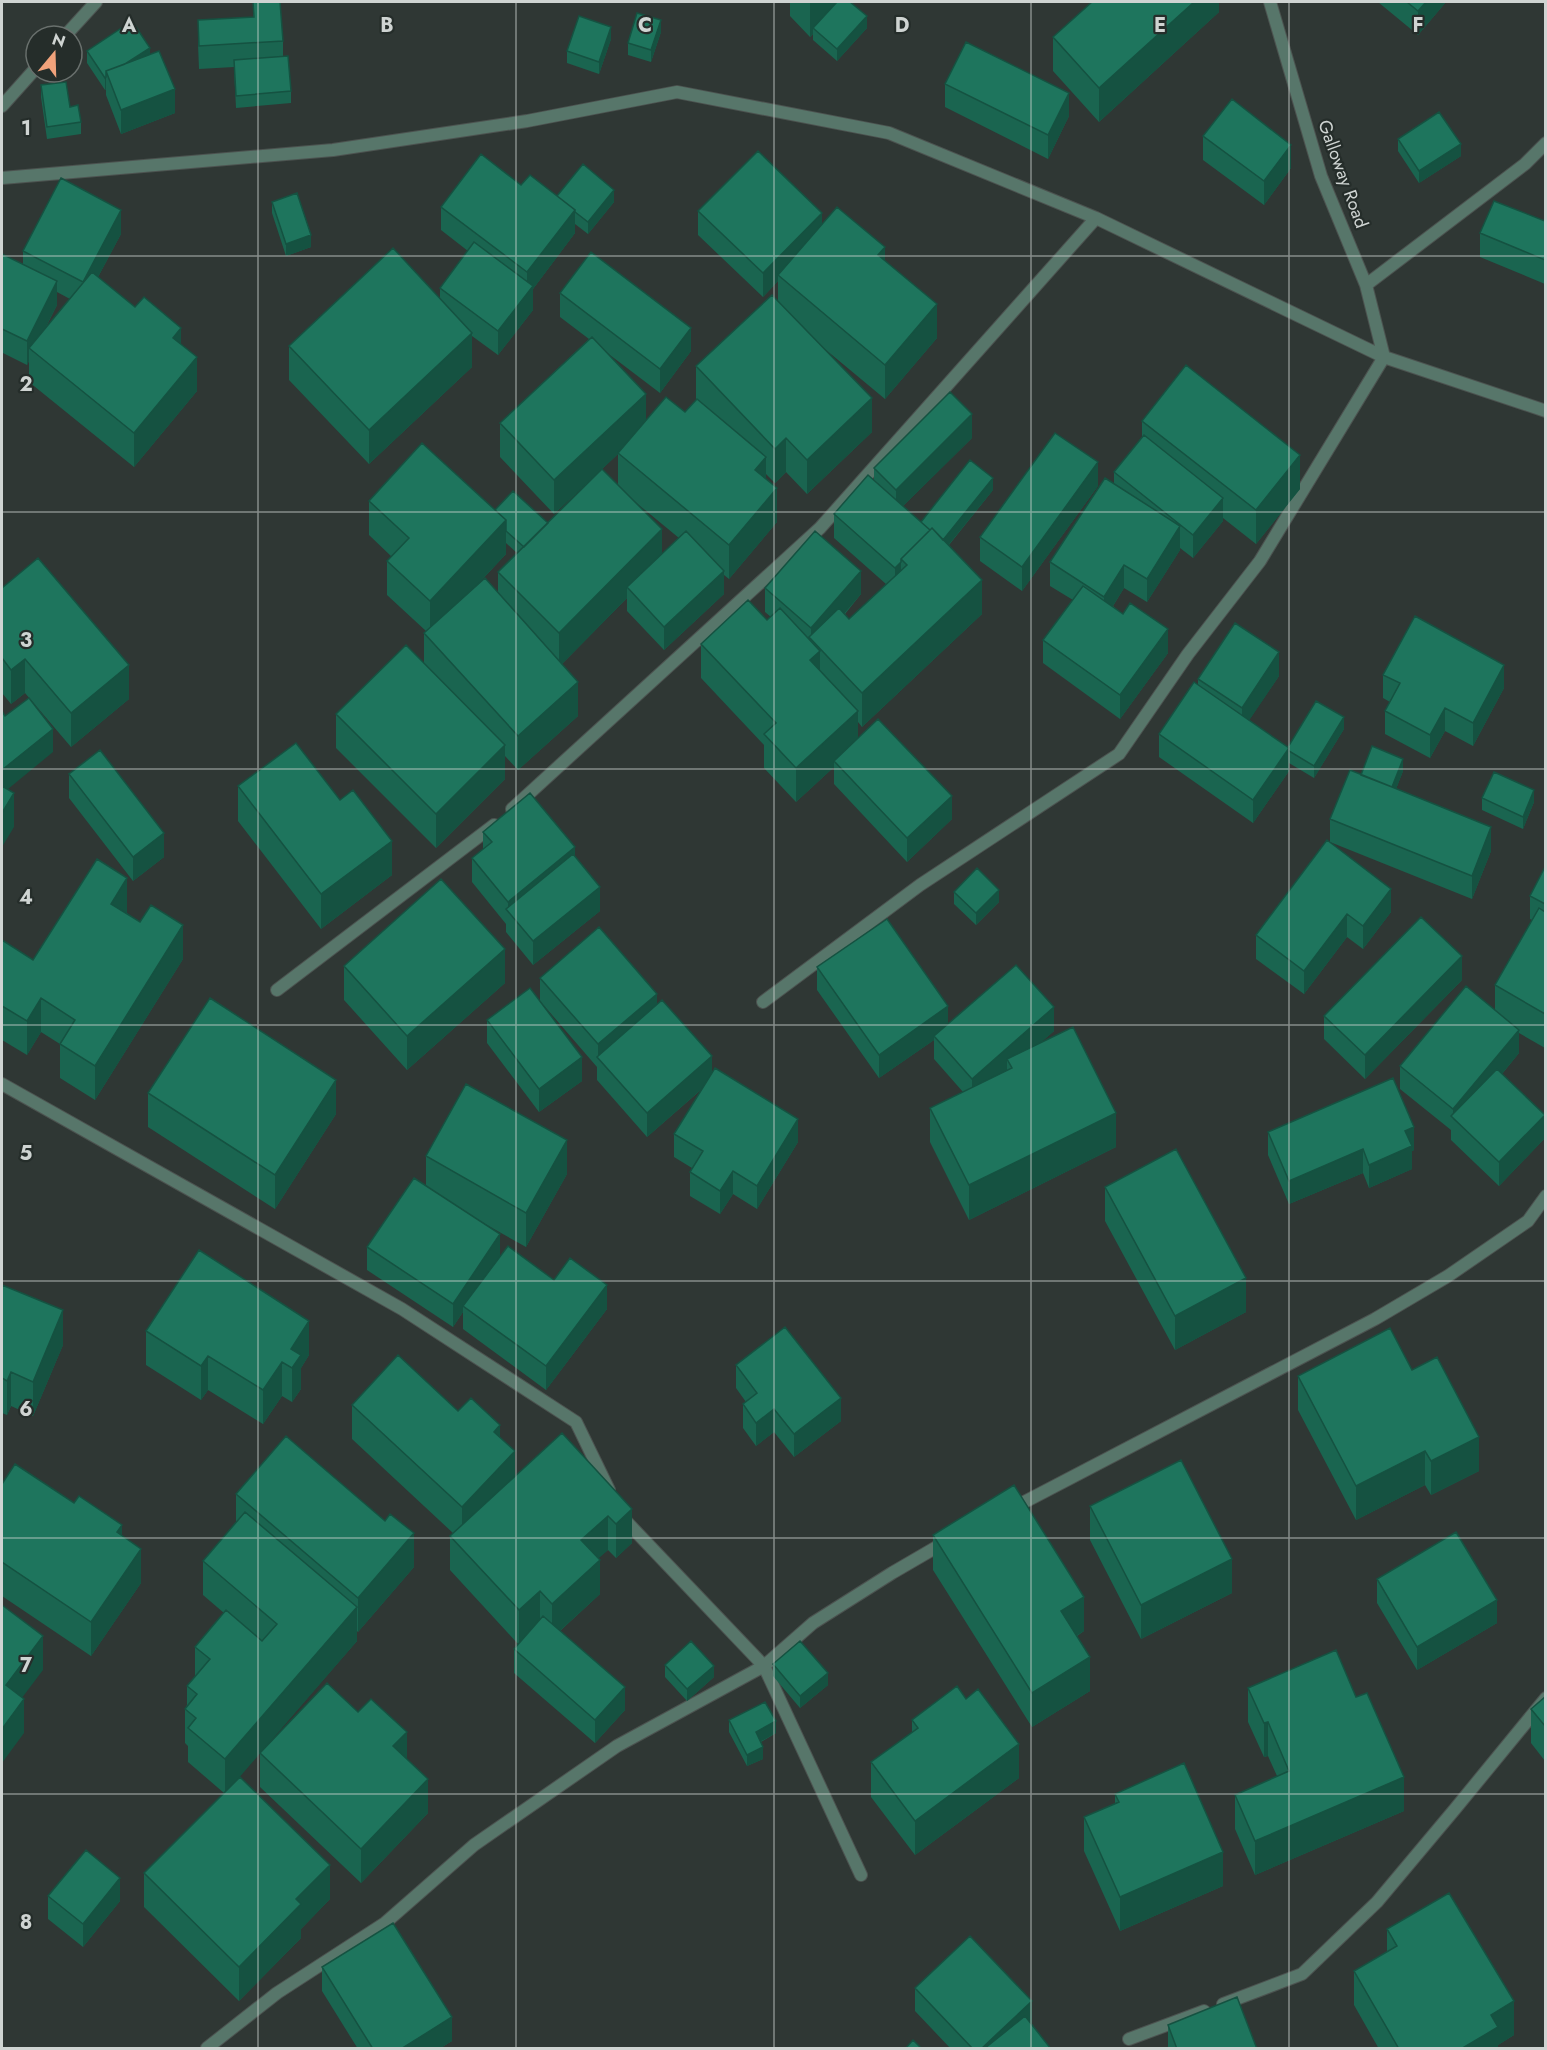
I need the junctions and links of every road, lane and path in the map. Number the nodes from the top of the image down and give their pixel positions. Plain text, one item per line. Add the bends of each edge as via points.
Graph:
1 (96, 2) edge
2 (1270, 2) edge
3 (76, 24) edge
4 (24, 81) edge
5 (2, 106) edge
6 (1545, 143) edge
7 (2, 178) edge
8 (1096, 218) junction
9 (1366, 285) junction
10 (1384, 357) junction
11 (1545, 411) edge
12 (277, 990) dead end
13 (763, 1002) dead end
14 (2, 1084) edge
15 (1545, 1196) edge
16 (1004, 1512) edge
17 (956, 1537) edge
18 (764, 1666) junction
19 (1545, 1698) edge
20 (861, 1875) dead end
21 (1129, 2039) dead end
22 (207, 2049) edge

1 - 3 street
2 - 9 street, Galloway Road via 1321,176
4 - 5 street
6 - 9 street via 1525,164
7 - 8 street via 333,150 527,121 677,93 889,134
8 - 10 street
8 - 12 street via 820,528 493,826
9 - 10 street, Galloway Road
10 - 11 street
10 - 13 street via 1260,561 1188,654 1119,754 920,885
14 - 18 street via 402,1309 576,1422 624,1521
15 - 16 street via 1528,1221 1448,1276 1365,1324
17 - 18 street via 813,1623
18 - 20 street
18 - 22 street via 617,1746 474,1845 385,1923 277,1994
19 - 21 street via 1377,1902 1302,1974

